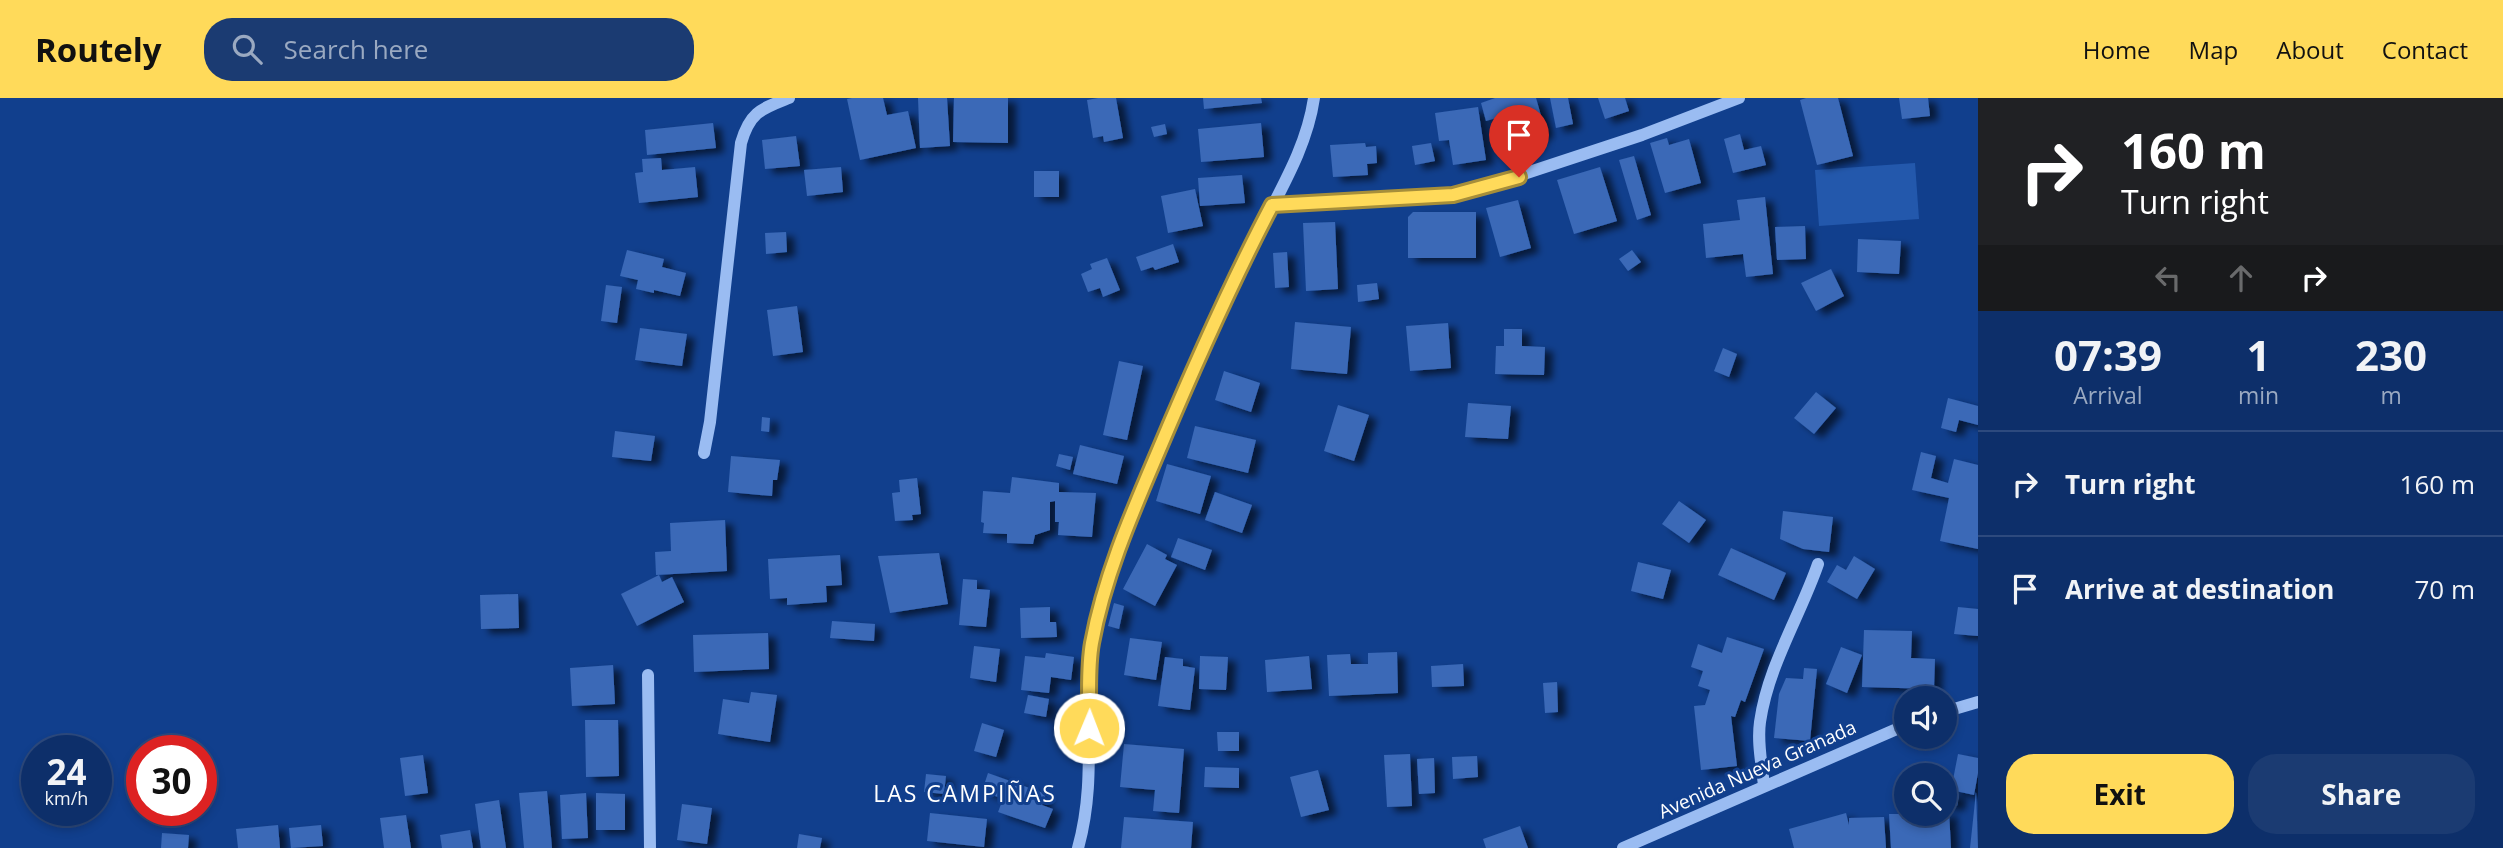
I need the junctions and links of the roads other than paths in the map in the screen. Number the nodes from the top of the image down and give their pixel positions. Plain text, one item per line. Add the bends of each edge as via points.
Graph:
1 (789, 98) edge
2 (1314, 98) edge
3 (1739, 98) edge
4 (1272, 205) junction
5 (704, 453) dead end
6 (1818, 564) dead end
7 (648, 675) dead end
8 (1978, 702) edge
9 (1957, 708) edge
10 (1894, 730) edge
11 (1764, 786) junction
12 (650, 848) edge
13 (1077, 848) edge
14 (1623, 848) edge

1 - 5 street via 751,118 741,143
2 - 4 street via 1304,142
3 - 4 street via 1478,189 1443,196
4 - 13 street via 1182,397 1105,591 1092,644 1090,782
6 - 11 street via 1776,665 1760,721
7 - 12 street
8 - 9 street
10 - 11 street, Avenida Nueva Granada
11 - 14 street, Avenida Nueva Granada

